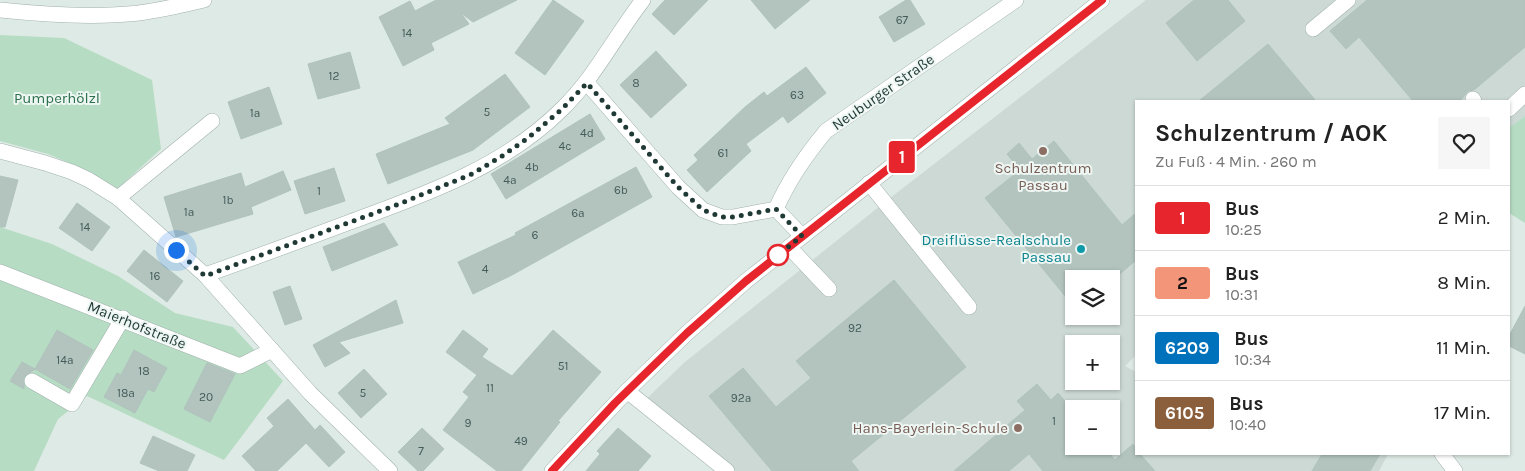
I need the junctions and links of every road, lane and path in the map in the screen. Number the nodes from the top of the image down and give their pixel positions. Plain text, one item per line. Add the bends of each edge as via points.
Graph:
1 (204, 0) edge
2 (643, 0) edge
3 (1016, 0) edge
4 (1102, 0) edge
5 (1348, 0) edge
6 (0, 10) edge
7 (1313, 29) dead end
8 (587, 83) junction
9 (1525, 94) edge
10 (1510, 108) edge
11 (212, 121) dead end
12 (0, 151) edge
13 (869, 183) junction
14 (118, 198) junction
15 (776, 209) junction
16 (802, 236) junction
17 (789, 246) junction
18 (0, 272) edge
19 (205, 276) junction
20 (830, 289) dead end
21 (969, 307) dead end
22 (123, 318) junction
23 (272, 350) junction
24 (32, 381) dead end
25 (627, 391) junction
26 (1443, 455) edge
27 (390, 471) edge
28 (552, 471) edge
29 (727, 471) edge
30 (1455, 471) edge

1 - 6 street via 141,13 93,16
2 - 8 street
3 - 15 street, Neuburger Straße via 826,131 804,157
4 - 13 street
5 - 7 street
8 - 15 street via 678,187 703,210 733,217
8 - 19 street via 528,138 472,174
9 - 10 street
11 - 14 street
12 - 14 street via 72,172
13 - 16 street
13 - 21 street
14 - 19 street
15 - 16 street
16 - 17 street
17 - 20 street
17 - 25 street via 687,333
18 - 22 street, Maierhofstraße
19 - 23 street
22 - 23 street, Maierhofstraße via 240,366
22 - 24 street via 72,404
23 - 27 street via 310,393
25 - 28 street
25 - 29 street
26 - 30 street

